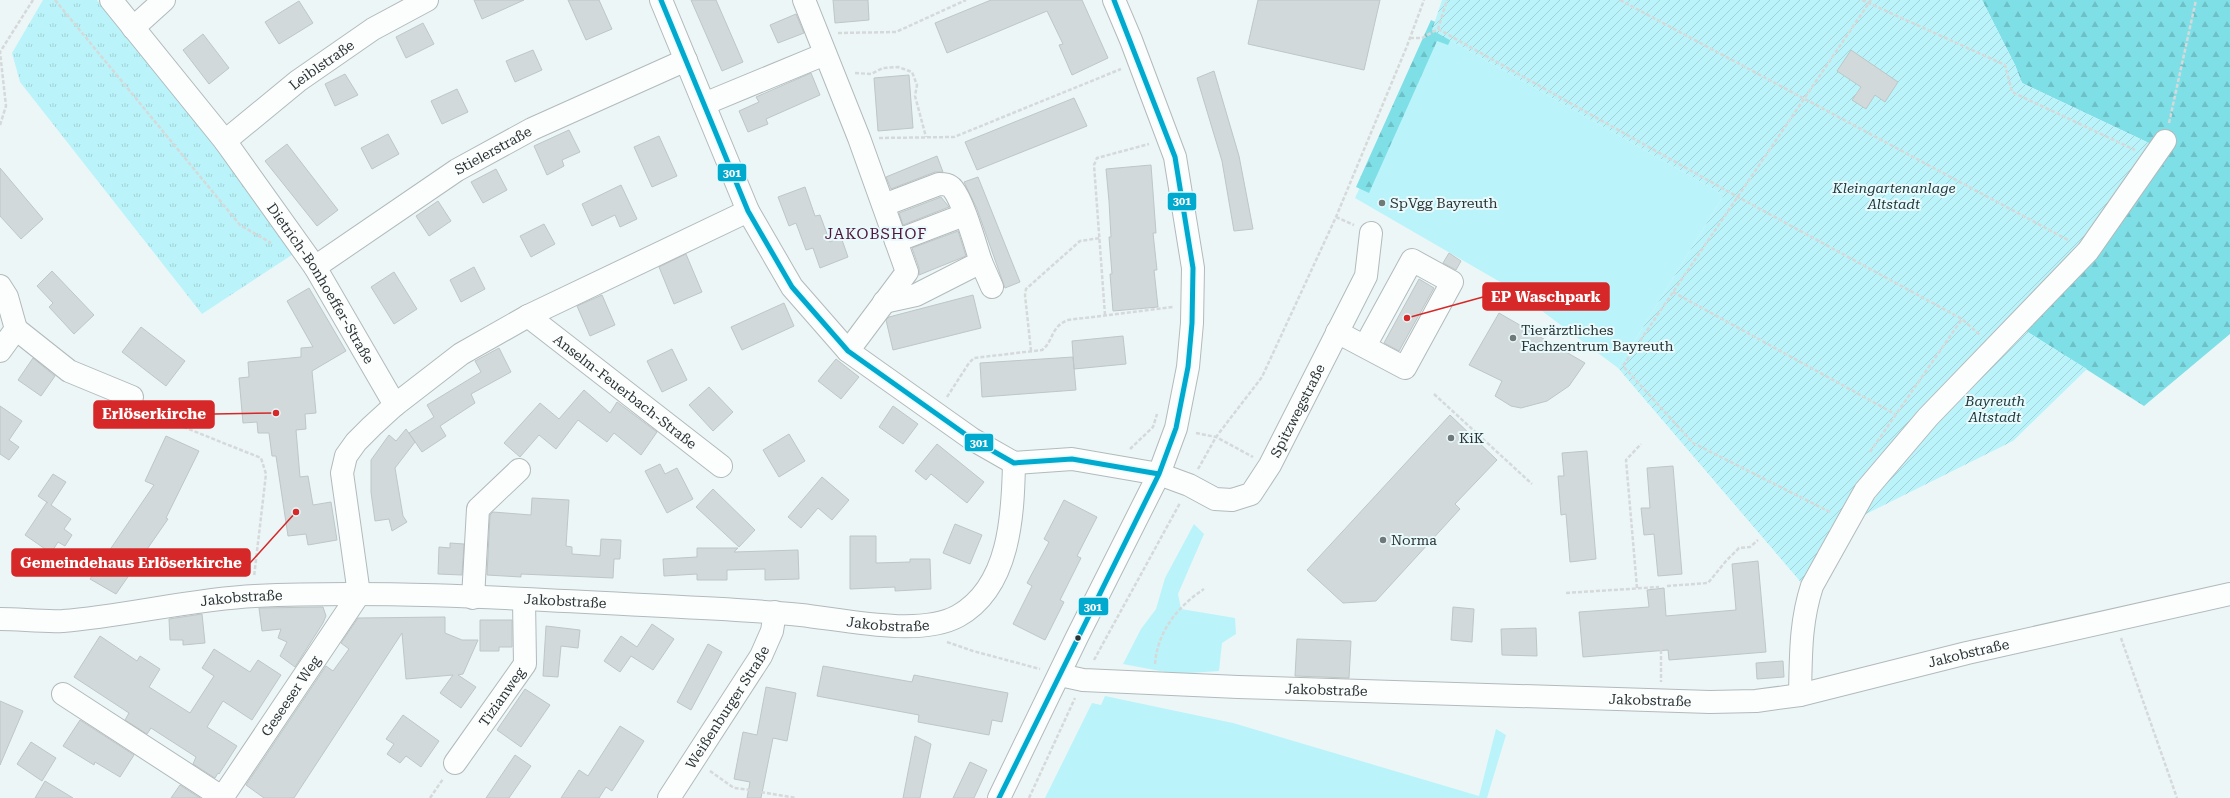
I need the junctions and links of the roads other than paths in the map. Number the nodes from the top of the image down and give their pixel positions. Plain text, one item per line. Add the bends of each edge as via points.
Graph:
1 (111, 0) edge
2 (164, 0) edge
3 (427, 0) edge
4 (661, 0) edge
5 (804, 0) edge
6 (1114, 0) edge
7 (133, 28) junction
8 (686, 60) junction
9 (829, 63) junction
10 (704, 104) junction
11 (225, 141) junction
12 (2165, 141) road end
13 (884, 205) junction
14 (748, 211) junction
15 (964, 215) junction
16 (1371, 233) dead end
17 (896, 241) junction
18 (981, 262) junction
19 (315, 267) junction
20 (0, 286) edge
21 (992, 287) dead end
22 (884, 302) junction
23 (528, 316) junction
24 (16, 330) junction
25 (1337, 332) junction
26 (1365, 346) junction
27 (0, 351) edge
28 (848, 352) junction
29 (132, 397) road end
30 (395, 404) junction
31 (1014, 462) junction
32 (721, 466) dead end
33 (519, 470) dead end
34 (1159, 474) junction
35 (359, 594) junction
36 (2230, 594) edge
37 (473, 598) junction
38 (524, 600) junction
39 (775, 612) junction
40 (0, 618) edge
41 (1051, 672) junction
42 (64, 694) dead end
43 (1800, 695) junction
44 (456, 762) dead end
45 (222, 798) edge
46 (668, 798) edge
47 (999, 798) edge

1 - 7 street, Dietrich-Bonhoeffer-Straße
2 - 7 street
3 - 11 street, Leiblstraße via 373,29 298,81
4 - 8 street
5 - 9 street
6 - 34 street via 1175,157 1193,268 1188,367 1176,428
7 - 11 street, Dietrich-Bonhoeffer-Straße
8 - 10 street
8 - 19 street, Stielerstraße via 532,129 457,170
9 - 10 street
9 - 13 street
10 - 14 street
11 - 19 street, Dietrich-Bonhoeffer-Straße
12 - 43 street via 2088,251 1928,417 1861,498 1812,586 1806,606 1801,646
13 - 15 street via 944,184 953,188
13 - 17 street
14 - 23 street
14 - 28 street via 792,287
15 - 17 street
15 - 18 street
16 - 25 street, Spitzwegstraße via 1366,276
17 - 22 street via 906,272
18 - 21 street
18 - 22 street via 916,295
19 - 30 street, Dietrich-Bonhoeffer-Straße
20 - 24 street via 7,297
22 - 28 street
23 - 30 street via 461,354
23 - 32 street, Anselm-Feuerbach-Straße
24 - 27 street
24 - 29 street via 69,371
25 - 26 street
25 - 34 street, Spitzwegstraße via 1270,465 1251,494 1232,500 1215,499 1189,485
26 - 26 street via 1412,260 1452,282 1405,368
28 - 31 street via 972,439
30 - 35 street via 356,442 346,456 342,473
31 - 34 street, Spitzwegstraße via 1072,459
31 - 39 street, Jakobstraße via 1013,502 999,565 988,588 975,604 959,616 936,626 912,628
33 - 37 street via 478,509
34 - 41 street via 1077,637
35 - 37 street, Jakobstraße
35 - 40 street, Jakobstraße via 252,596 60,621
35 - 45 street, Geseeser Weg
36 - 43 street, Jakobstraße via 1967,653
37 - 38 street, Jakobstraße
38 - 39 street, Jakobstraße
38 - 44 street, Tizianweg via 525,664
39 - 46 street, Weißenburger Straße via 772,631 761,656
41 - 43 street, Jakobstraße via 1083,680 1662,700 1756,701
41 - 47 street
42 - 45 street, Geseeser Weg

